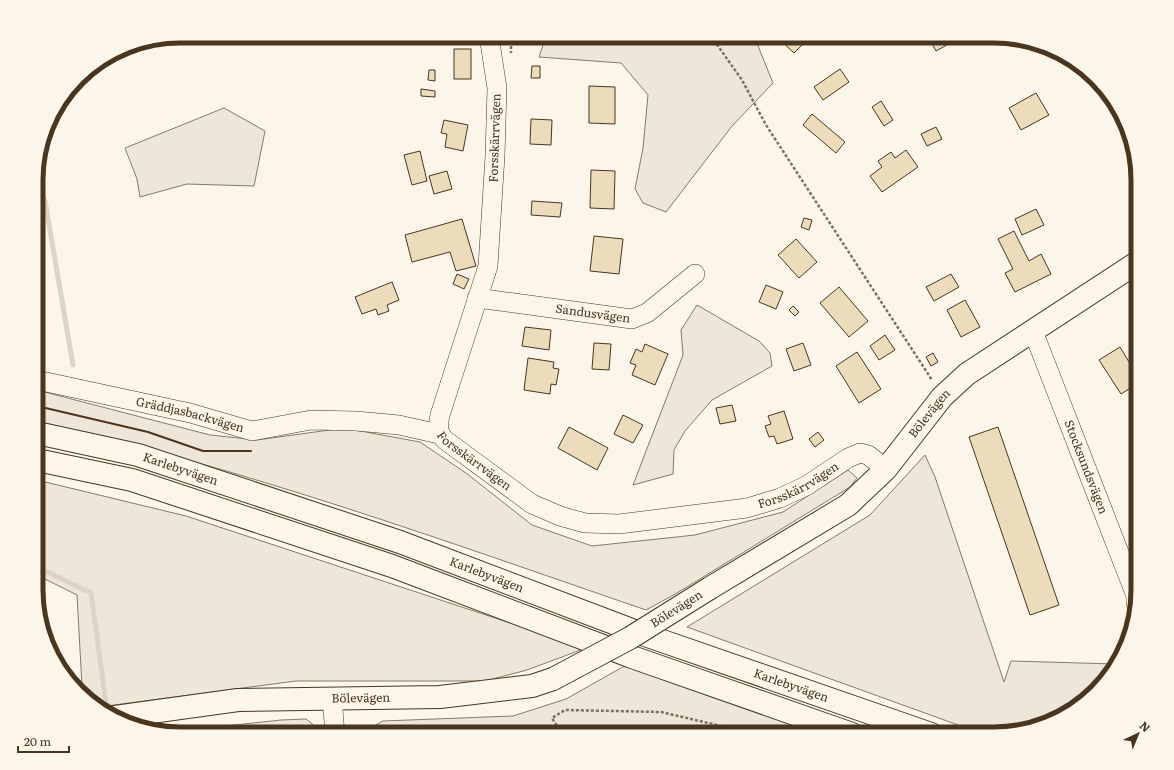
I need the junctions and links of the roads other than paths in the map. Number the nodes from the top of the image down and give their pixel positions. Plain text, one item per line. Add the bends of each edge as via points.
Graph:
1 (491, 43) edge
2 (1131, 267) edge
3 (695, 274) dead end
4 (477, 298) junction
5 (1033, 331) junction
6 (43, 381) edge
7 (43, 434) edge
8 (439, 434) junction
9 (43, 461) edge
10 (886, 469) junction
11 (1131, 583) edge
12 (332, 698) junction
13 (124, 716) edge
14 (334, 727) edge
15 (832, 727) edge
16 (911, 727) edge

1 - 4 street, Forsskärrvägen via 497,88 495,156 488,266
2 - 5 main road, Bölevägen
3 - 4 street, Sandusvägen via 647,313 632,319
4 - 8 street, Forsskärrvägen via 440,415
5 - 10 main road, Bölevägen via 967,374 942,397
5 - 11 street, Stocksundsvägen
6 - 8 street, Gräddjasbackvägen via 190,413 252,431 311,420 399,425
7 - 16 main road, Karlebyvägen via 138,454 400,542 645,634
8 - 10 street, Forsskärrvägen via 532,504 585,523 619,524 747,508 780,498 806,486 860,453 868,455
9 - 15 main road, Karlebyvägen via 132,480 392,566 632,657
10 - 12 main road, Bölevägen, bridge via 848,505 630,638 553,679 525,687 440,697
12 - 13 main road, Bölevägen via 238,700
12 - 14 street

